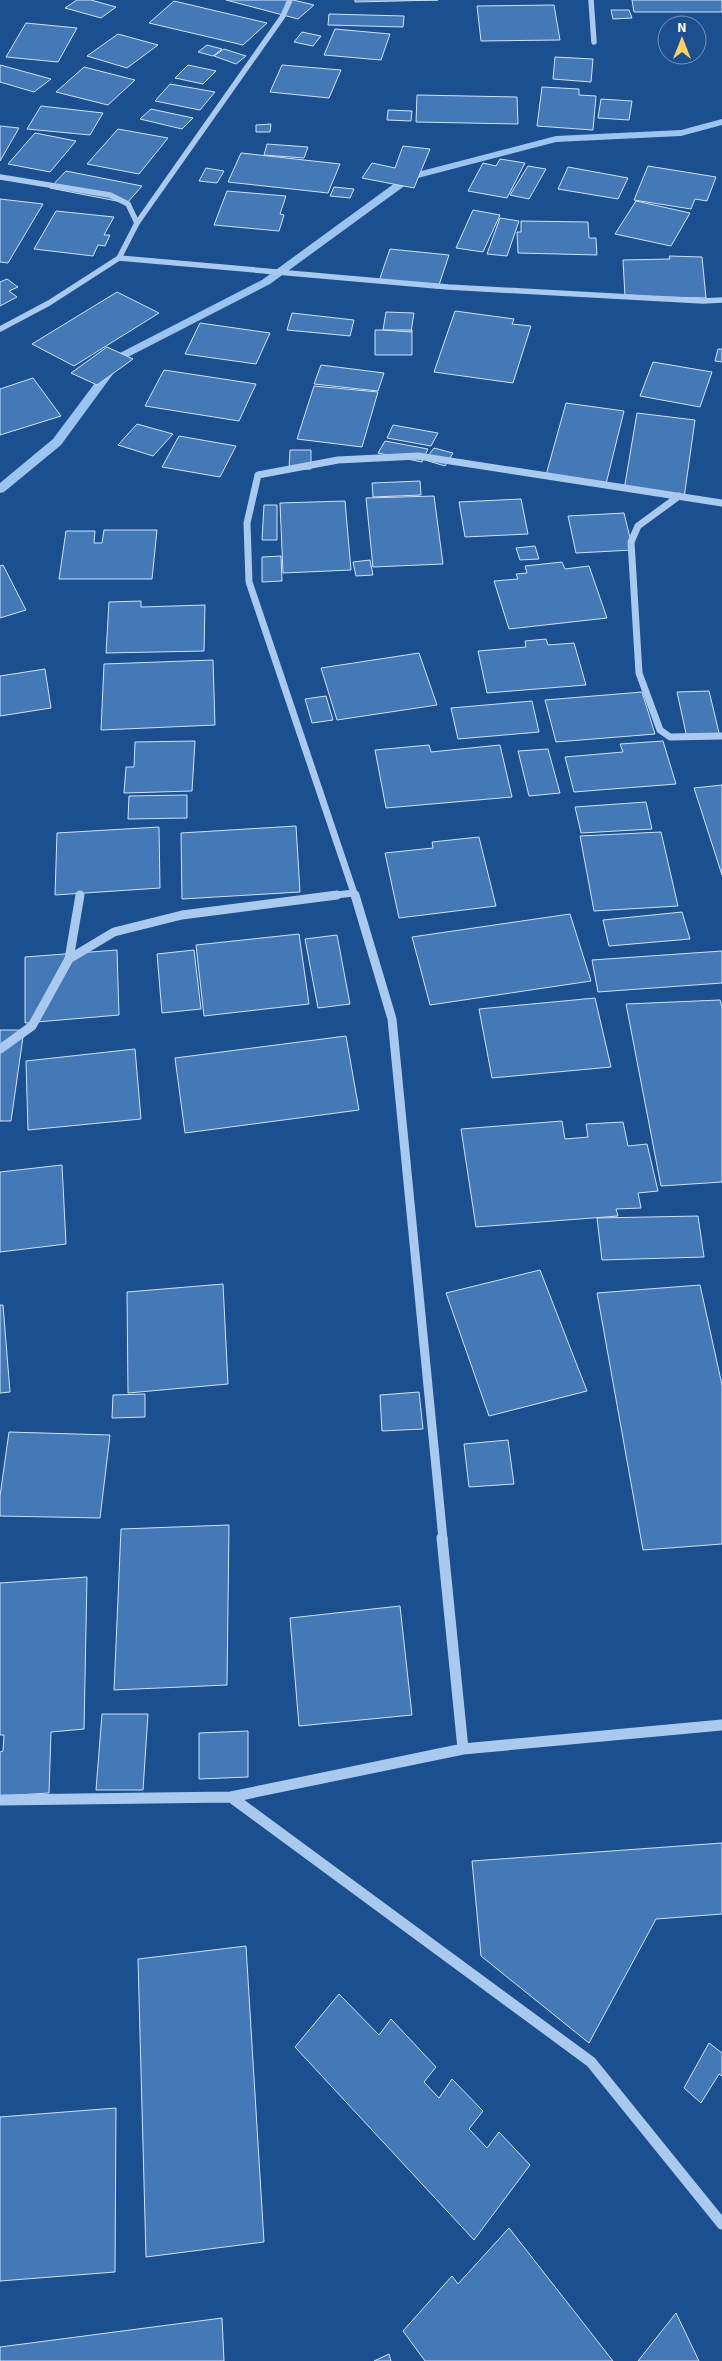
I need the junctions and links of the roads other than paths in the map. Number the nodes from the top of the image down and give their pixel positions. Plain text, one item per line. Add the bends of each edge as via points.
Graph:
1 (290, 0) edge
2 (591, 0) edge
3 (594, 42) dead end
4 (0, 177) edge
5 (137, 224) junction
6 (119, 258) junction
7 (722, 300) edge
8 (703, 301) junction
9 (722, 306) edge
10 (0, 329) edge
11 (679, 496) junction
12 (722, 502) edge
13 (722, 736) edge
14 (354, 893) junction
15 (80, 895) dead end
16 (69, 959) junction
17 (0, 1048) edge
18 (722, 1725) edge
19 (463, 1749) junction
20 (231, 1797) junction
21 (0, 1800) edge
22 (722, 2224) edge

1 - 5 street via 283,16
2 - 3 street
4 - 5 street via 110,195 128,204
5 - 6 street
6 - 8 street via 448,287
6 - 10 street via 49,303
7 - 8 street
8 - 9 street
11 - 12 street
11 - 13 street via 638,526 631,542 639,673 660,730 665,734 682,738
11 - 14 street via 418,456 380,454 294,465 258,475 247,523 248,582
14 - 16 street via 182,915 114,932
14 - 19 street via 392,1019
15 - 16 street
16 - 17 street via 32,1026
18 - 19 street
19 - 20 street
20 - 21 street
20 - 22 street via 591,2062

